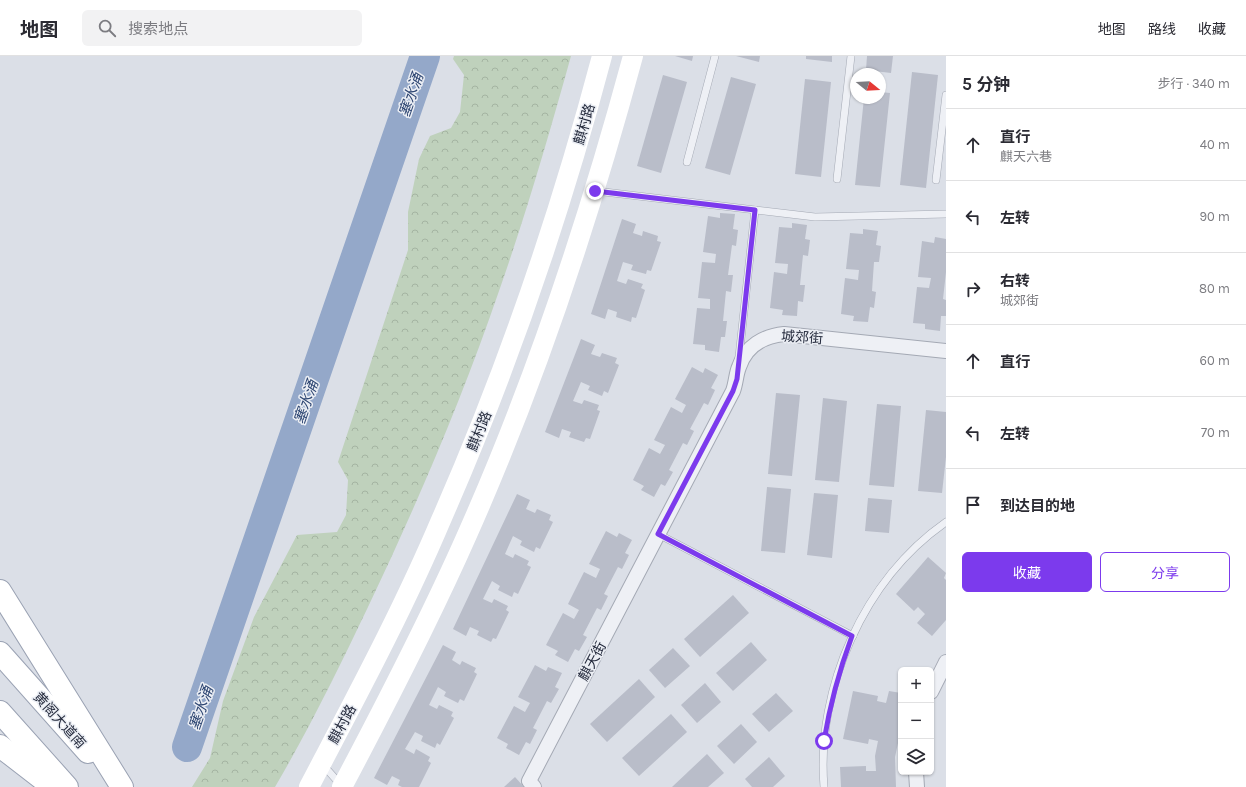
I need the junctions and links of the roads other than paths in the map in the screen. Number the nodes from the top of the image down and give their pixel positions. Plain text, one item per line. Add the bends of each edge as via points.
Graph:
1 (602, 56) edge
2 (633, 56) edge
3 (715, 56) edge
4 (851, 56) edge
5 (946, 94) edge
6 (687, 162) dead end
7 (838, 179) dead end
8 (936, 180) dead end
9 (595, 191) junction
10 (755, 210) junction
11 (946, 214) edge
12 (946, 351) edge
13 (738, 368) junction
14 (946, 522) edge
15 (658, 534) junction
16 (0, 592) edge
17 (852, 636) junction
18 (0, 652) edge
19 (946, 662) edge
20 (934, 686) edge
21 (0, 712) edge
22 (0, 746) edge
23 (321, 763) junction
24 (916, 775) edge
25 (53, 787) edge
26 (67, 787) edge
27 (121, 787) edge
28 (309, 787) edge
29 (342, 787) edge
30 (534, 787) edge
31 (824, 787) edge
32 (917, 787) edge

1 - 23 street, 麒村路 via 539,269 477,436 405,600
2 - 9 street, 麒村路
3 - 6 lane
4 - 7 lane
5 - 8 lane
9 - 10 lane
9 - 29 street, 麒村路 via 562,293 468,534 397,683
10 - 11 lane via 815,218
10 - 13 lane
12 - 13 street, 城郊街 via 784,334 760,341 747,352
13 - 15 street, 城郊街 via 733,391
14 - 17 lane via 913,550 890,576 869,605
15 - 17 lane
15 - 30 street, 麒天街 via 529,782
16 - 27 main road
17 - 31 lane via 829,705 824,741
18 - 27 main road, 黄阁大道南
19 - 20 street
21 - 26 main road
22 - 25 main road
23 - 28 street, 麒村路
23 - 29 lane
24 - 32 street

